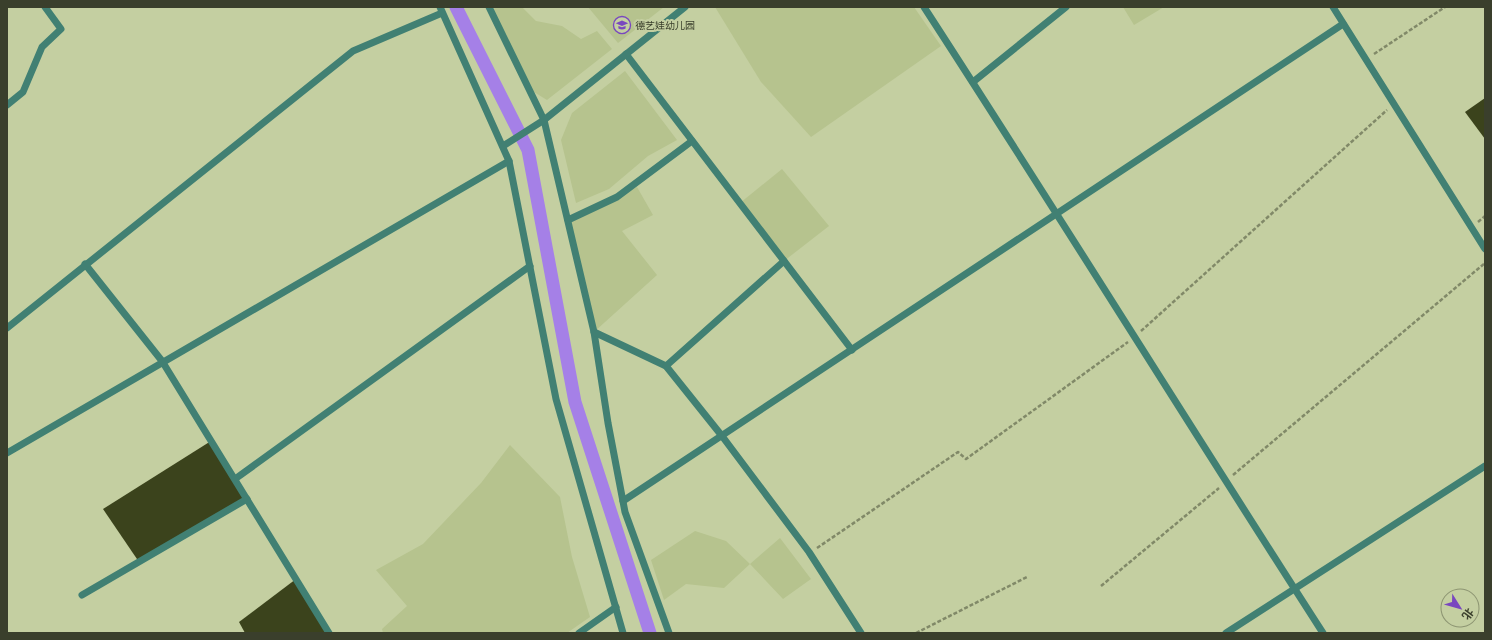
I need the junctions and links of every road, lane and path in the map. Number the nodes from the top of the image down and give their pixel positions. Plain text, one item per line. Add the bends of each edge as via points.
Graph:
1 (45, 7) edge
2 (489, 7) edge
3 (685, 7) edge
4 (924, 7) edge
5 (1066, 7) edge
6 (1333, 7) edge
7 (1445, 7) edge
8 (441, 10) edge
9 (1343, 24) junction
10 (626, 54) junction
11 (1365, 60) junction
12 (973, 82) junction
13 (1394, 104) junction
14 (7, 105) edge
15 (544, 120) junction
16 (692, 140) junction
17 (503, 146) junction
18 (509, 161) junction
19 (1058, 213) junction
20 (568, 220) junction
21 (1485, 249) edge
22 (784, 261) junction
23 (1485, 263) edge
24 (85, 264) junction
25 (530, 266) junction
26 (7, 328) edge
27 (594, 332) junction
28 (1135, 337) junction
29 (852, 350) junction
30 (162, 362) junction
31 (666, 366) junction
32 (722, 436) junction
33 (7, 453) edge
34 (1485, 466) edge
35 (235, 479) junction
36 (1225, 482) junction
37 (247, 499) junction
38 (623, 501) junction
39 (809, 552) junction
40 (1027, 577) dead end
41 (1101, 586) dead end
42 (1294, 589) junction
43 (82, 595) dead end
44 (616, 607) junction
45 (329, 633) edge
46 (579, 633) edge
47 (623, 633) edge
48 (669, 633) edge
49 (861, 633) edge
50 (916, 633) edge
51 (1226, 633) edge
52 (1323, 633) edge

1 - 14 street via 61,29 42,47 23,92
2 - 15 street
3 - 10 street
4 - 12 street
5 - 12 street
6 - 9 street
7 - 11 path
8 - 17 street
8 - 24 street via 353,51
9 - 11 street
9 - 19 street
10 - 15 street
10 - 16 street
11 - 13 street
12 - 19 street
13 - 21 street
13 - 28 path
15 - 17 street
15 - 20 street
16 - 20 street via 617,197
16 - 22 street
17 - 18 street
18 - 25 street
18 - 30 street
19 - 28 street
19 - 29 street
20 - 27 street
22 - 29 street
22 - 31 street
23 - 36 path
24 - 26 street
24 - 30 street
25 - 35 street
25 - 44 street via 556,399
27 - 31 street
27 - 38 street
28 - 36 street
28 - 39 path via 966,459 958,452
29 - 32 street
30 - 33 street
30 - 35 street
31 - 32 street
32 - 38 street
32 - 39 street
34 - 42 street
35 - 37 street
36 - 41 path
36 - 42 street
37 - 43 street
37 - 45 street
38 - 48 street
39 - 49 street
40 - 50 path
42 - 51 street
42 - 52 street
44 - 46 street
44 - 47 street

